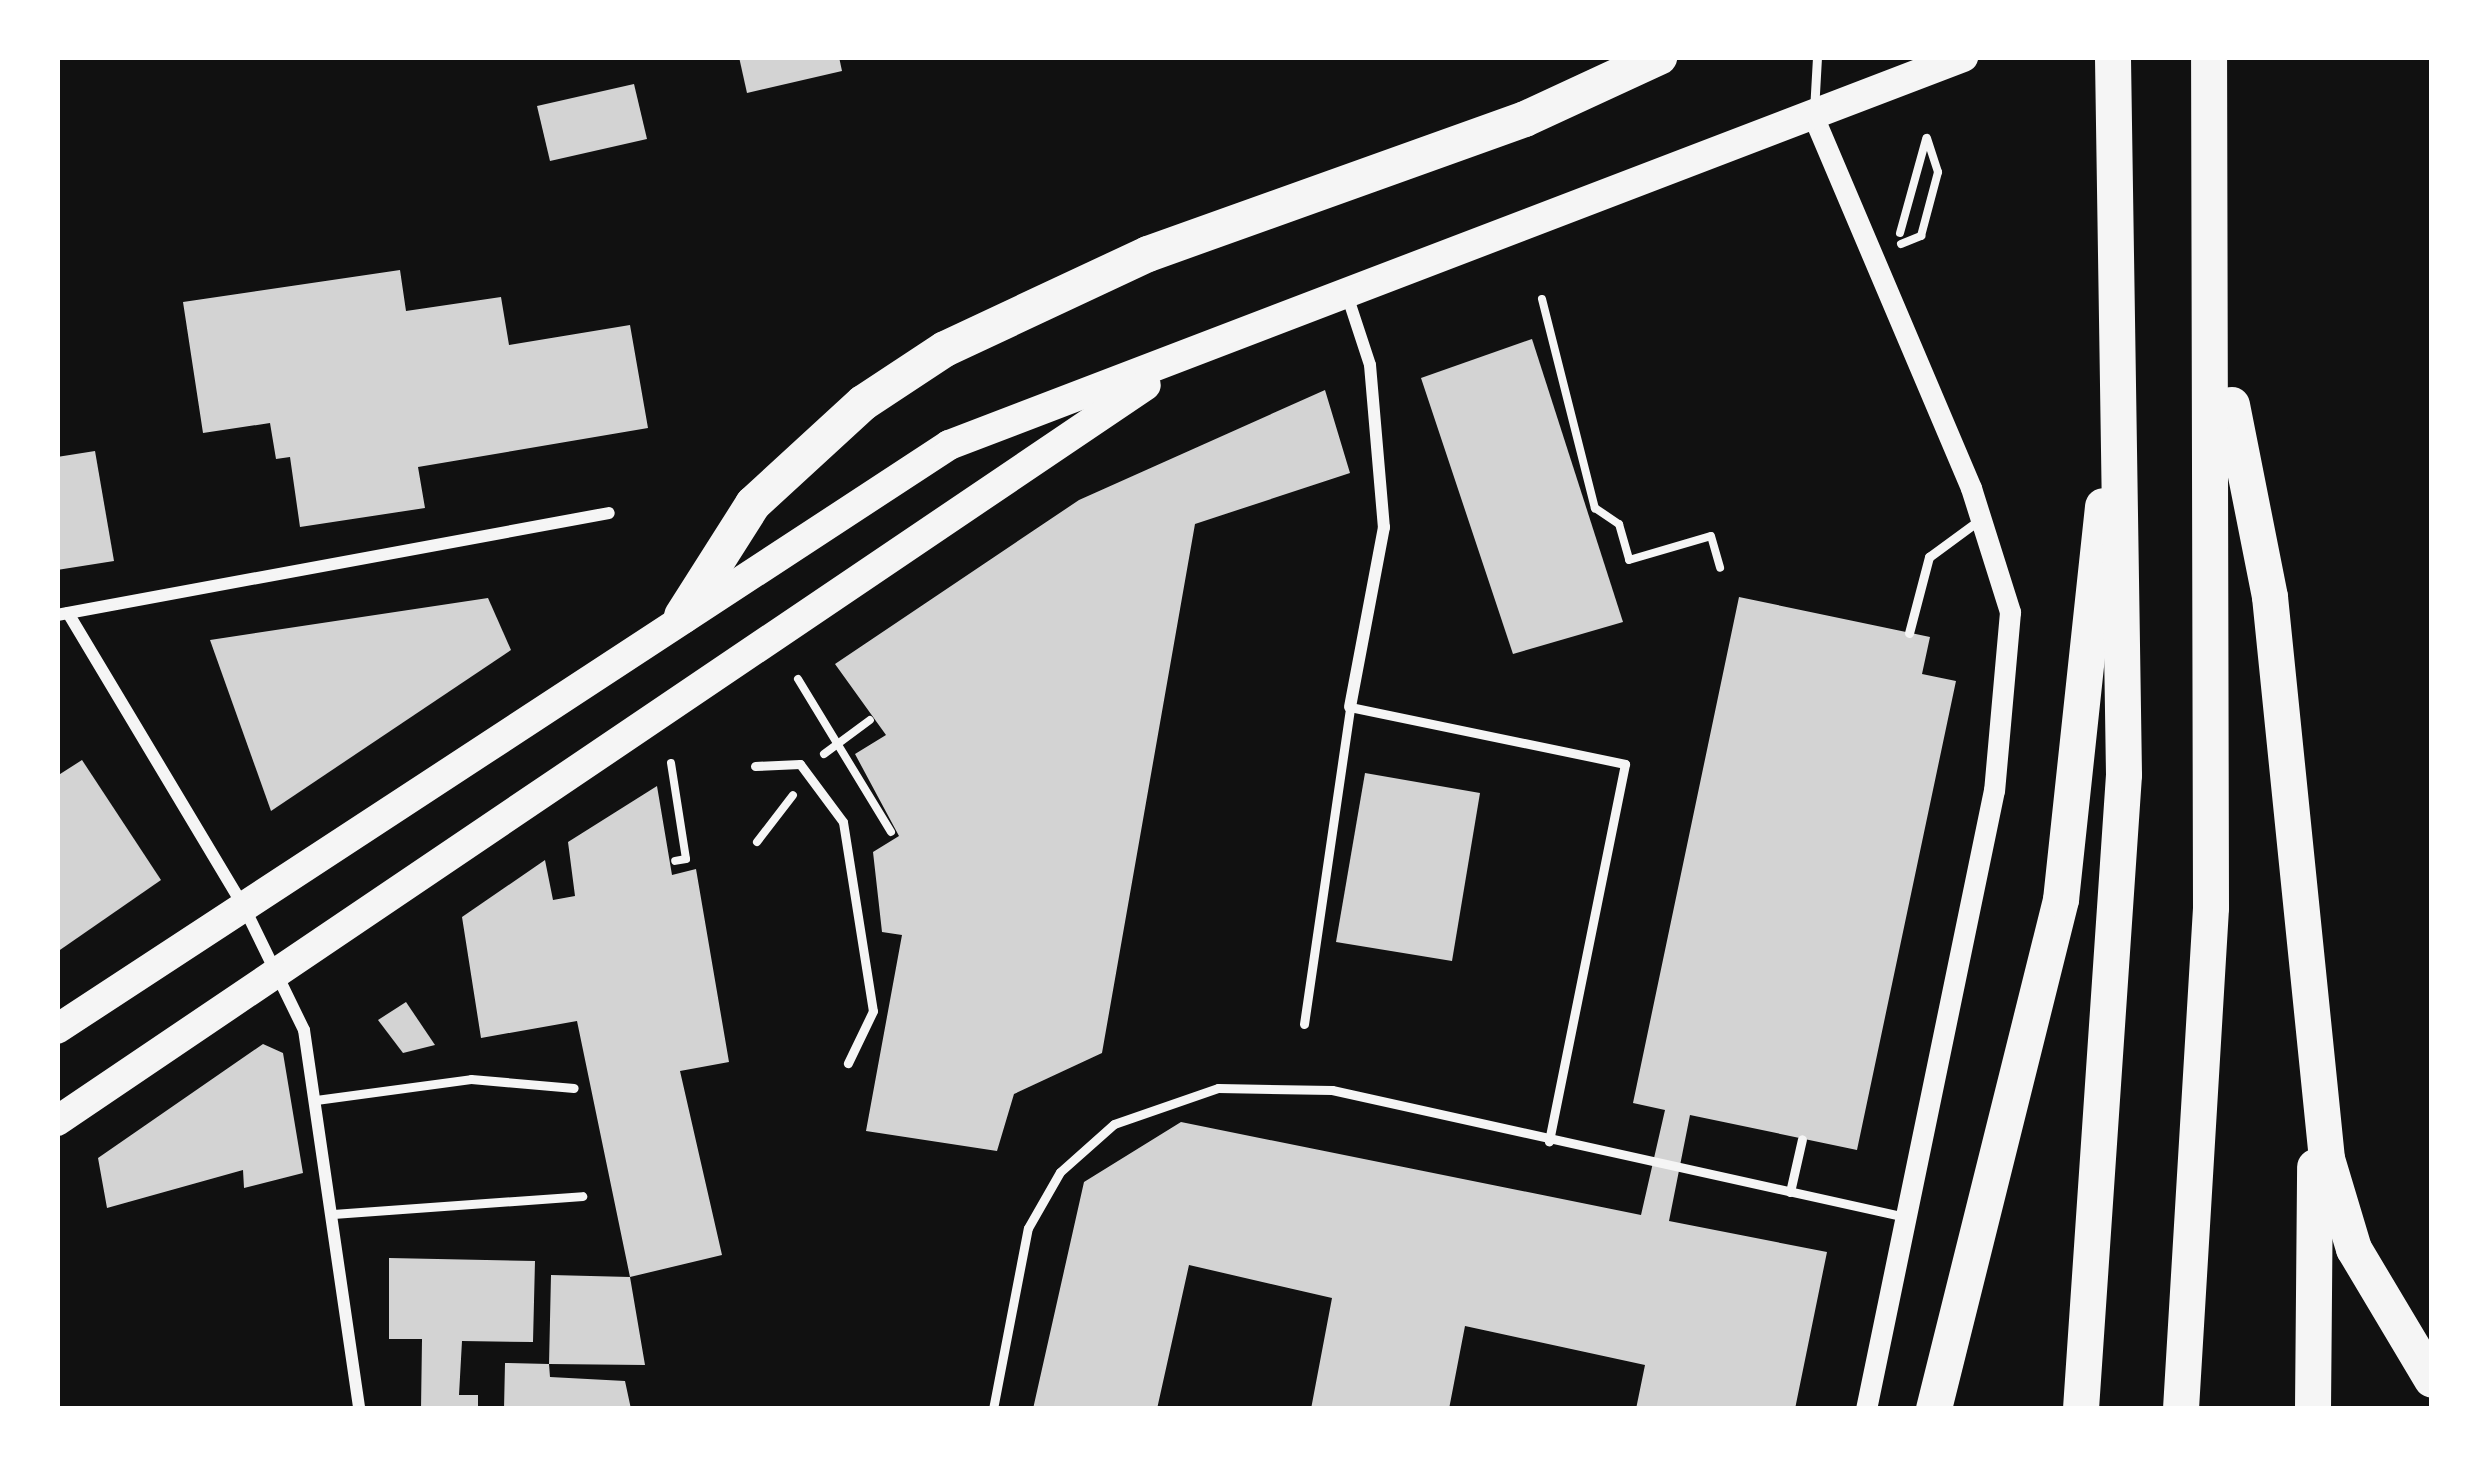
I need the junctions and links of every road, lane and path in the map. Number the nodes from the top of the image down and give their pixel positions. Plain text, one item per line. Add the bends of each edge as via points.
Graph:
1 (1659, 57) edge
2 (1817, 57) edge
3 (1964, 57) edge
4 (2113, 57) edge
5 (2209, 57) edge
6 (1814, 118) junction
7 (1901, 244) junction
8 (1888, 250) dead end
9 (2216, 289) junction
10 (1542, 299) dead end
11 (1349, 301) junction
12 (2119, 305) junction
13 (1166, 371) junction
14 (609, 513) dead end
15 (1982, 518) junction
16 (1720, 568) dead end
17 (62, 614) edge
18 (682, 616) junction
19 (1909, 633) dead end
20 (798, 679) dead end
21 (1350, 707) junction
22 (870, 720) dead end
23 (842, 741) junction
24 (824, 754) dead end
25 (671, 764) dead end
26 (754, 766) dead end
27 (797, 789) dead end
28 (891, 832) dead end
29 (758, 842) dead end
30 (675, 861) dead end
31 (244, 907) junction
32 (279, 978) junction
33 (1304, 1024) dead end
34 (57, 1029) edge
35 (848, 1063) dead end
36 (2316, 1064) junction
37 (574, 1088) dead end
38 (316, 1100) junction
39 (57, 1121) edge
40 (1802, 1139) dead end
41 (1549, 1141) junction
42 (1790, 1192) junction
43 (582, 1196) dead end
44 (333, 1214) junction
45 (1906, 1217) junction
46 (2432, 1380) edge
47 (359, 1409) edge
48 (993, 1409) edge
49 (1866, 1409) edge
50 (1934, 1409) edge
51 (2080, 1409) edge
52 (2181, 1409) edge
53 (2313, 1409) edge

1 - 18 highway via 1589,93 1148,254 945,349 862,403 753,504
2 - 6 lane
3 - 6 main road
4 - 12 highway
5 - 9 highway
6 - 11 main road
6 - 15 street
7 - 7 path via 1921,236 1938,172 1927,138 1897,218
7 - 8 path
9 - 36 highway via 2270,597
9 - 52 highway via 2211,908
10 - 16 path via 1595,508 1619,524 1629,560 1711,536
11 - 13 main road
11 - 21 street via 1370,365 1384,527
12 - 50 highway via 2060,900
12 - 51 highway via 2124,775
13 - 18 main road via 949,446
13 - 32 main road
14 - 17 street
15 - 19 lane via 1929,556
15 - 45 street via 2010,612 2009,674
17 - 31 street
18 - 31 main road
20 - 23 path
21 - 33 lane
21 - 41 lane via 1625,764
22 - 23 path
23 - 24 path
23 - 28 path
25 - 30 path via 686,859
26 - 35 lane via 800,764 843,822 873,1011
27 - 29 path
31 - 32 street
31 - 34 main road
32 - 38 street via 304,1030
32 - 39 main road
36 - 46 highway via 2337,1204
36 - 53 highway
37 - 38 lane via 471,1079
38 - 44 street
40 - 42 lane
41 - 42 lane
41 - 48 lane via 1332,1090 1218,1088 1114,1124 1060,1172 1028,1228
42 - 45 lane
43 - 44 lane
44 - 47 street
45 - 49 street

